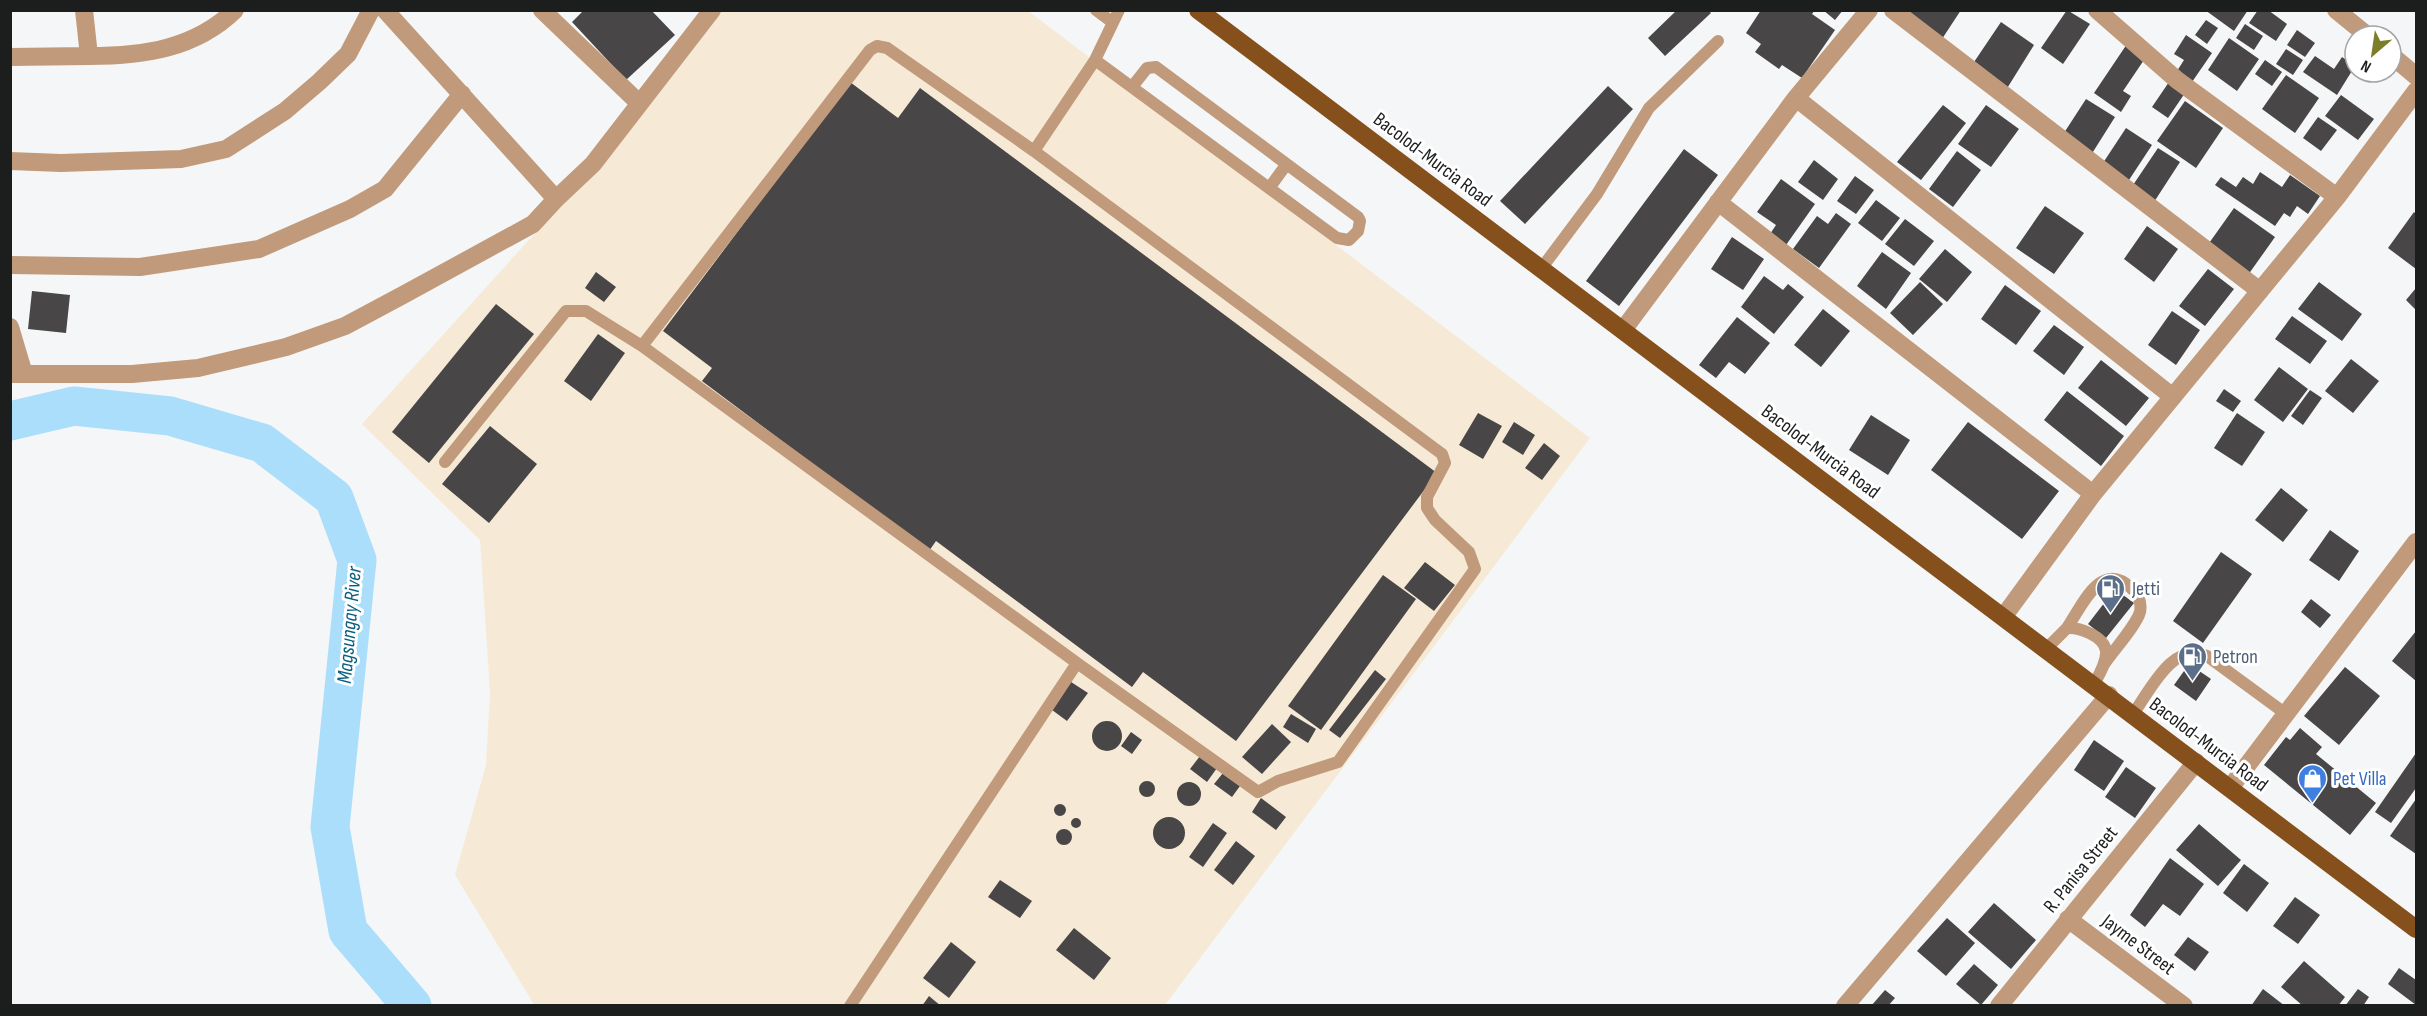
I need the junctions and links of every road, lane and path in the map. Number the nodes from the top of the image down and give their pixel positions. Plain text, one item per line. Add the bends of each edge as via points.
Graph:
1 (84, 10) edge
2 (235, 10) edge
3 (371, 10) edge
4 (385, 10) edge
5 (542, 10) edge
6 (1096, 10) edge
7 (1119, 10) edge
8 (1198, 10) edge
9 (1869, 10) edge
10 (1893, 10) edge
11 (2097, 10) edge
12 (2337, 10) edge
13 (703, 14) edge
14 (1112, 22) junction
15 (2354, 24) edge
16 (1718, 41) dead end
17 (89, 56) junction
18 (10, 57) edge
19 (1095, 60) junction
20 (2403, 65) edge
21 (2416, 76) edge
22 (1132, 87) junction
23 (2416, 91) edge
24 (462, 94) junction
25 (1796, 98) junction
26 (639, 103) junction
27 (1034, 151) junction
28 (10, 161) edge
29 (1286, 165) junction
30 (1270, 187) junction
31 (2337, 197) junction
32 (556, 199) junction
33 (1718, 202) junction
34 (10, 265) edge
35 (1541, 268) junction
36 (2260, 291) junction
37 (10, 327) edge
38 (1623, 330) junction
39 (642, 346) junction
40 (17, 374) edge
41 (2173, 397) junction
42 (445, 462) dead end
43 (2093, 494) junction
44 (2416, 542) edge
45 (2004, 616) junction
46 (2067, 628) junction
47 (2047, 648) junction
48 (1077, 663) junction
49 (2103, 666) junction
50 (2101, 690) junction
51 (2133, 714) junction
52 (2286, 714) junction
53 (2196, 762) junction
54 (2230, 788) junction
55 (2068, 919) junction
56 (2416, 929) edge
57 (850, 1005) edge
58 (1845, 1005) edge
59 (1999, 1005) edge
60 (2184, 1005) edge

1 - 17 street
2 - 17 street via 216,28 172,48 131,56
3 - 28 street via 348,54 319,82 285,111 225,149 181,159
4 - 24 street
5 - 26 street
6 - 14 lane
7 - 14 lane
8 - 35 main road, Bacolod-Murcia Road
9 - 25 street
10 - 36 street
11 - 31 street via 2177,80
12 - 15 street
13 - 26 street
14 - 19 lane
16 - 35 lane via 1649,108 1597,194
17 - 18 street
19 - 22 lane
19 - 27 lane
20 - 21 street
22 - 29 lane via 1147,68 1156,68
22 - 30 lane
23 - 31 street
24 - 32 street
24 - 34 street via 385,189 350,209 259,249 140,267
25 - 33 street
25 - 41 street
26 - 32 street via 593,164
27 - 39 lane via 887,48 877,46 870,50
27 - 48 lane via 1442,454 1445,463 1428,497 1427,508 1469,552 1475,569 1338,762 1278,781 1258,792
29 - 30 lane
29 - 30 lane via 1358,216 1358,231 1348,240 1337,238
31 - 36 street
32 - 40 street via 533,224 345,326 286,347 198,368 132,374
33 - 38 street
33 - 43 street
35 - 38 main road, Bacolod-Murcia Road
36 - 41 street
37 - 40 street
38 - 45 main road, Bacolod-Murcia Road
39 - 42 lane via 586,311 566,311
39 - 48 lane
41 - 43 street
43 - 45 street
44 - 52 street
45 - 47 main road, Bacolod-Murcia Road
46 - 47 lane
46 - 49 lane via 2079,627 2101,642 2106,651
46 - 49 lane via 2102,579 2112,576 2135,591 2140,613
47 - 50 main road, Bacolod-Murcia Road
48 - 57 lane
49 - 50 lane
50 - 51 main road, Bacolod-Murcia Road
50 - 58 street
51 - 52 lane via 2173,661 2192,652 2207,656
51 - 53 main road, Bacolod-Murcia Road
52 - 54 street
53 - 54 main road, Bacolod-Murcia Road
53 - 55 street, R. Panisa Street
54 - 56 main road, Bacolod-Murcia Road
55 - 59 street, R. Panisa Street
55 - 60 street, Jayme Street

